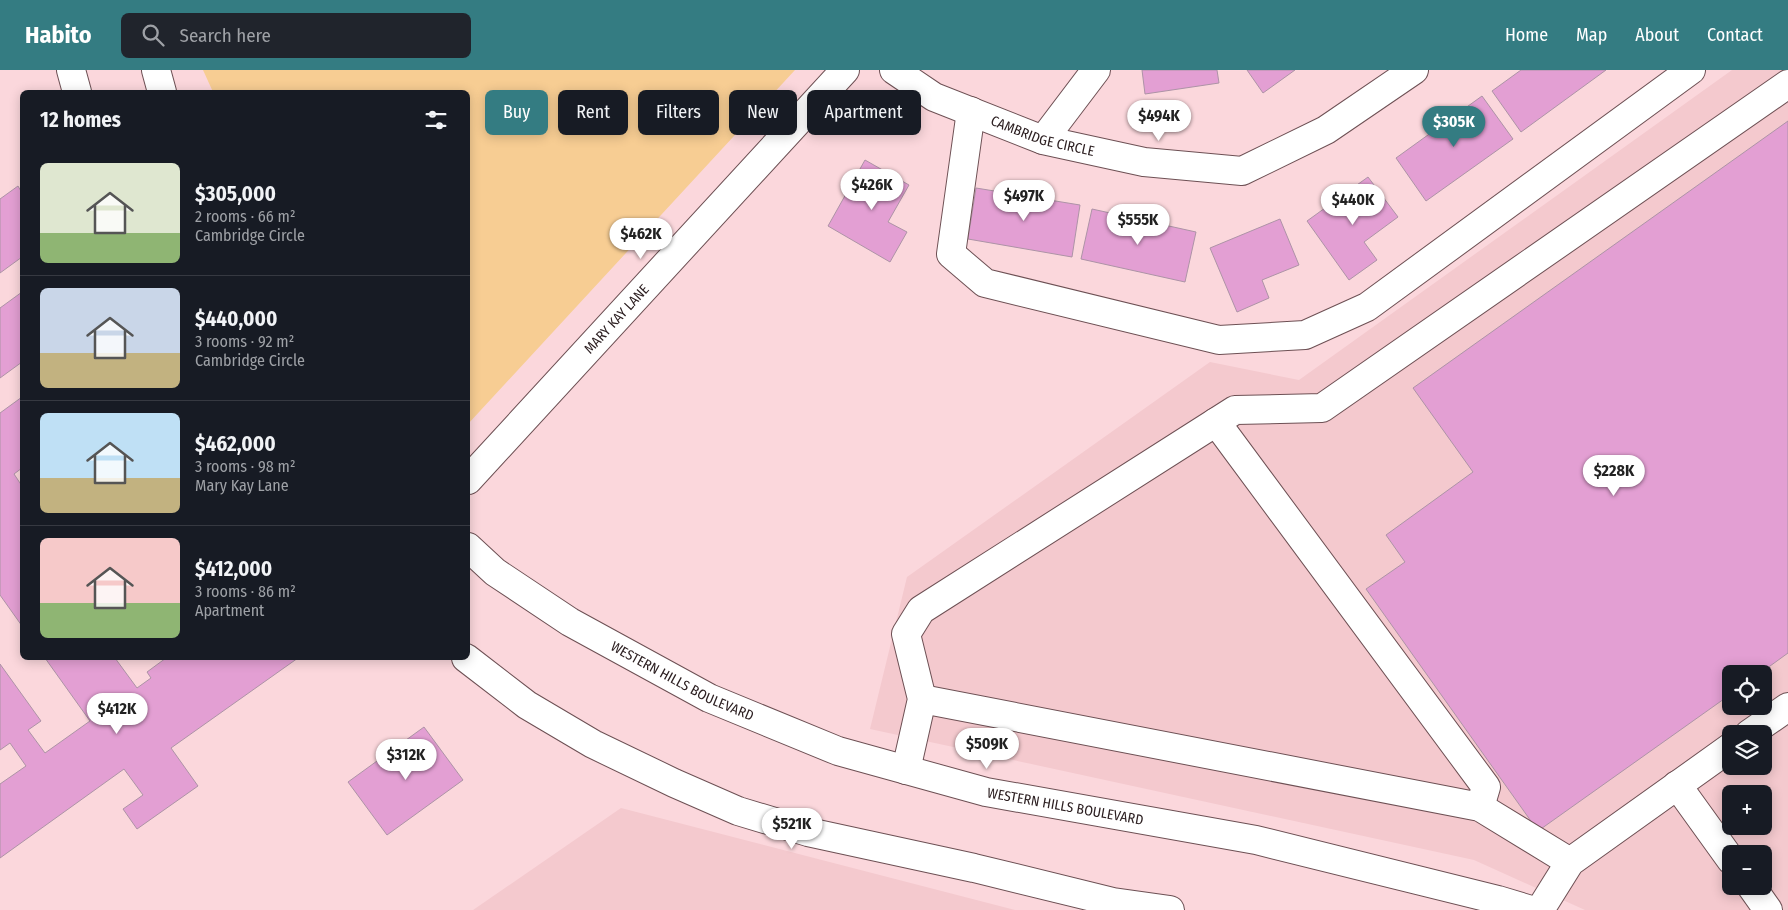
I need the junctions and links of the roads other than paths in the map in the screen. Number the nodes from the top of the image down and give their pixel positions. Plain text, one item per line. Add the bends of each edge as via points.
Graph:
1 (71, 70) edge
2 (156, 70) edge
3 (845, 70) edge
4 (894, 70) edge
5 (1096, 70) edge
6 (1414, 70) edge
7 (1691, 70) edge
8 (1788, 84) edge
9 (76, 90) edge
10 (161, 90) edge
11 (970, 111) junction
12 (1043, 140) junction
13 (1216, 422) junction
14 (470, 478) edge
15 (470, 550) edge
16 (469, 660) edge
17 (922, 699) junction
18 (1788, 707) edge
19 (1762, 725) edge
20 (1722, 753) edge
21 (906, 770) junction
22 (1677, 785) junction
23 (1480, 807) junction
24 (1722, 848) edge
25 (1570, 862) junction
26 (1757, 895) edge
27 (1112, 906) edge
28 (1170, 910) edge
29 (1531, 910) edge
30 (1540, 910) edge
31 (1768, 910) edge

1 - 9 street
2 - 10 street
3 - 14 street, MARY KAY LANE
4 - 11 street, CAMBRIDGE CIRCLE via 934,97
5 - 12 street
6 - 12 street, CAMBRIDGE CIRCLE via 1326,130 1242,171 1144,162
7 - 11 street via 1367,307 1305,335 1219,340 985,283 951,254
8 - 13 street via 1322,408 1235,410
11 - 12 street, CAMBRIDGE CIRCLE
13 - 17 street via 921,610 906,634
13 - 23 street via 1486,787
15 - 21 street, WESTERN HILLS BOULEVARD via 495,572 570,622 709,698 838,751
16 - 27 street via 527,705 594,744 738,811 808,832 974,868
17 - 21 street
17 - 23 street
18 - 19 street
20 - 22 street
21 - 29 street, WESTERN HILLS BOULEVARD via 986,792 1256,840
22 - 24 street
22 - 25 street
23 - 25 street
25 - 30 street
26 - 31 street
27 - 28 street

